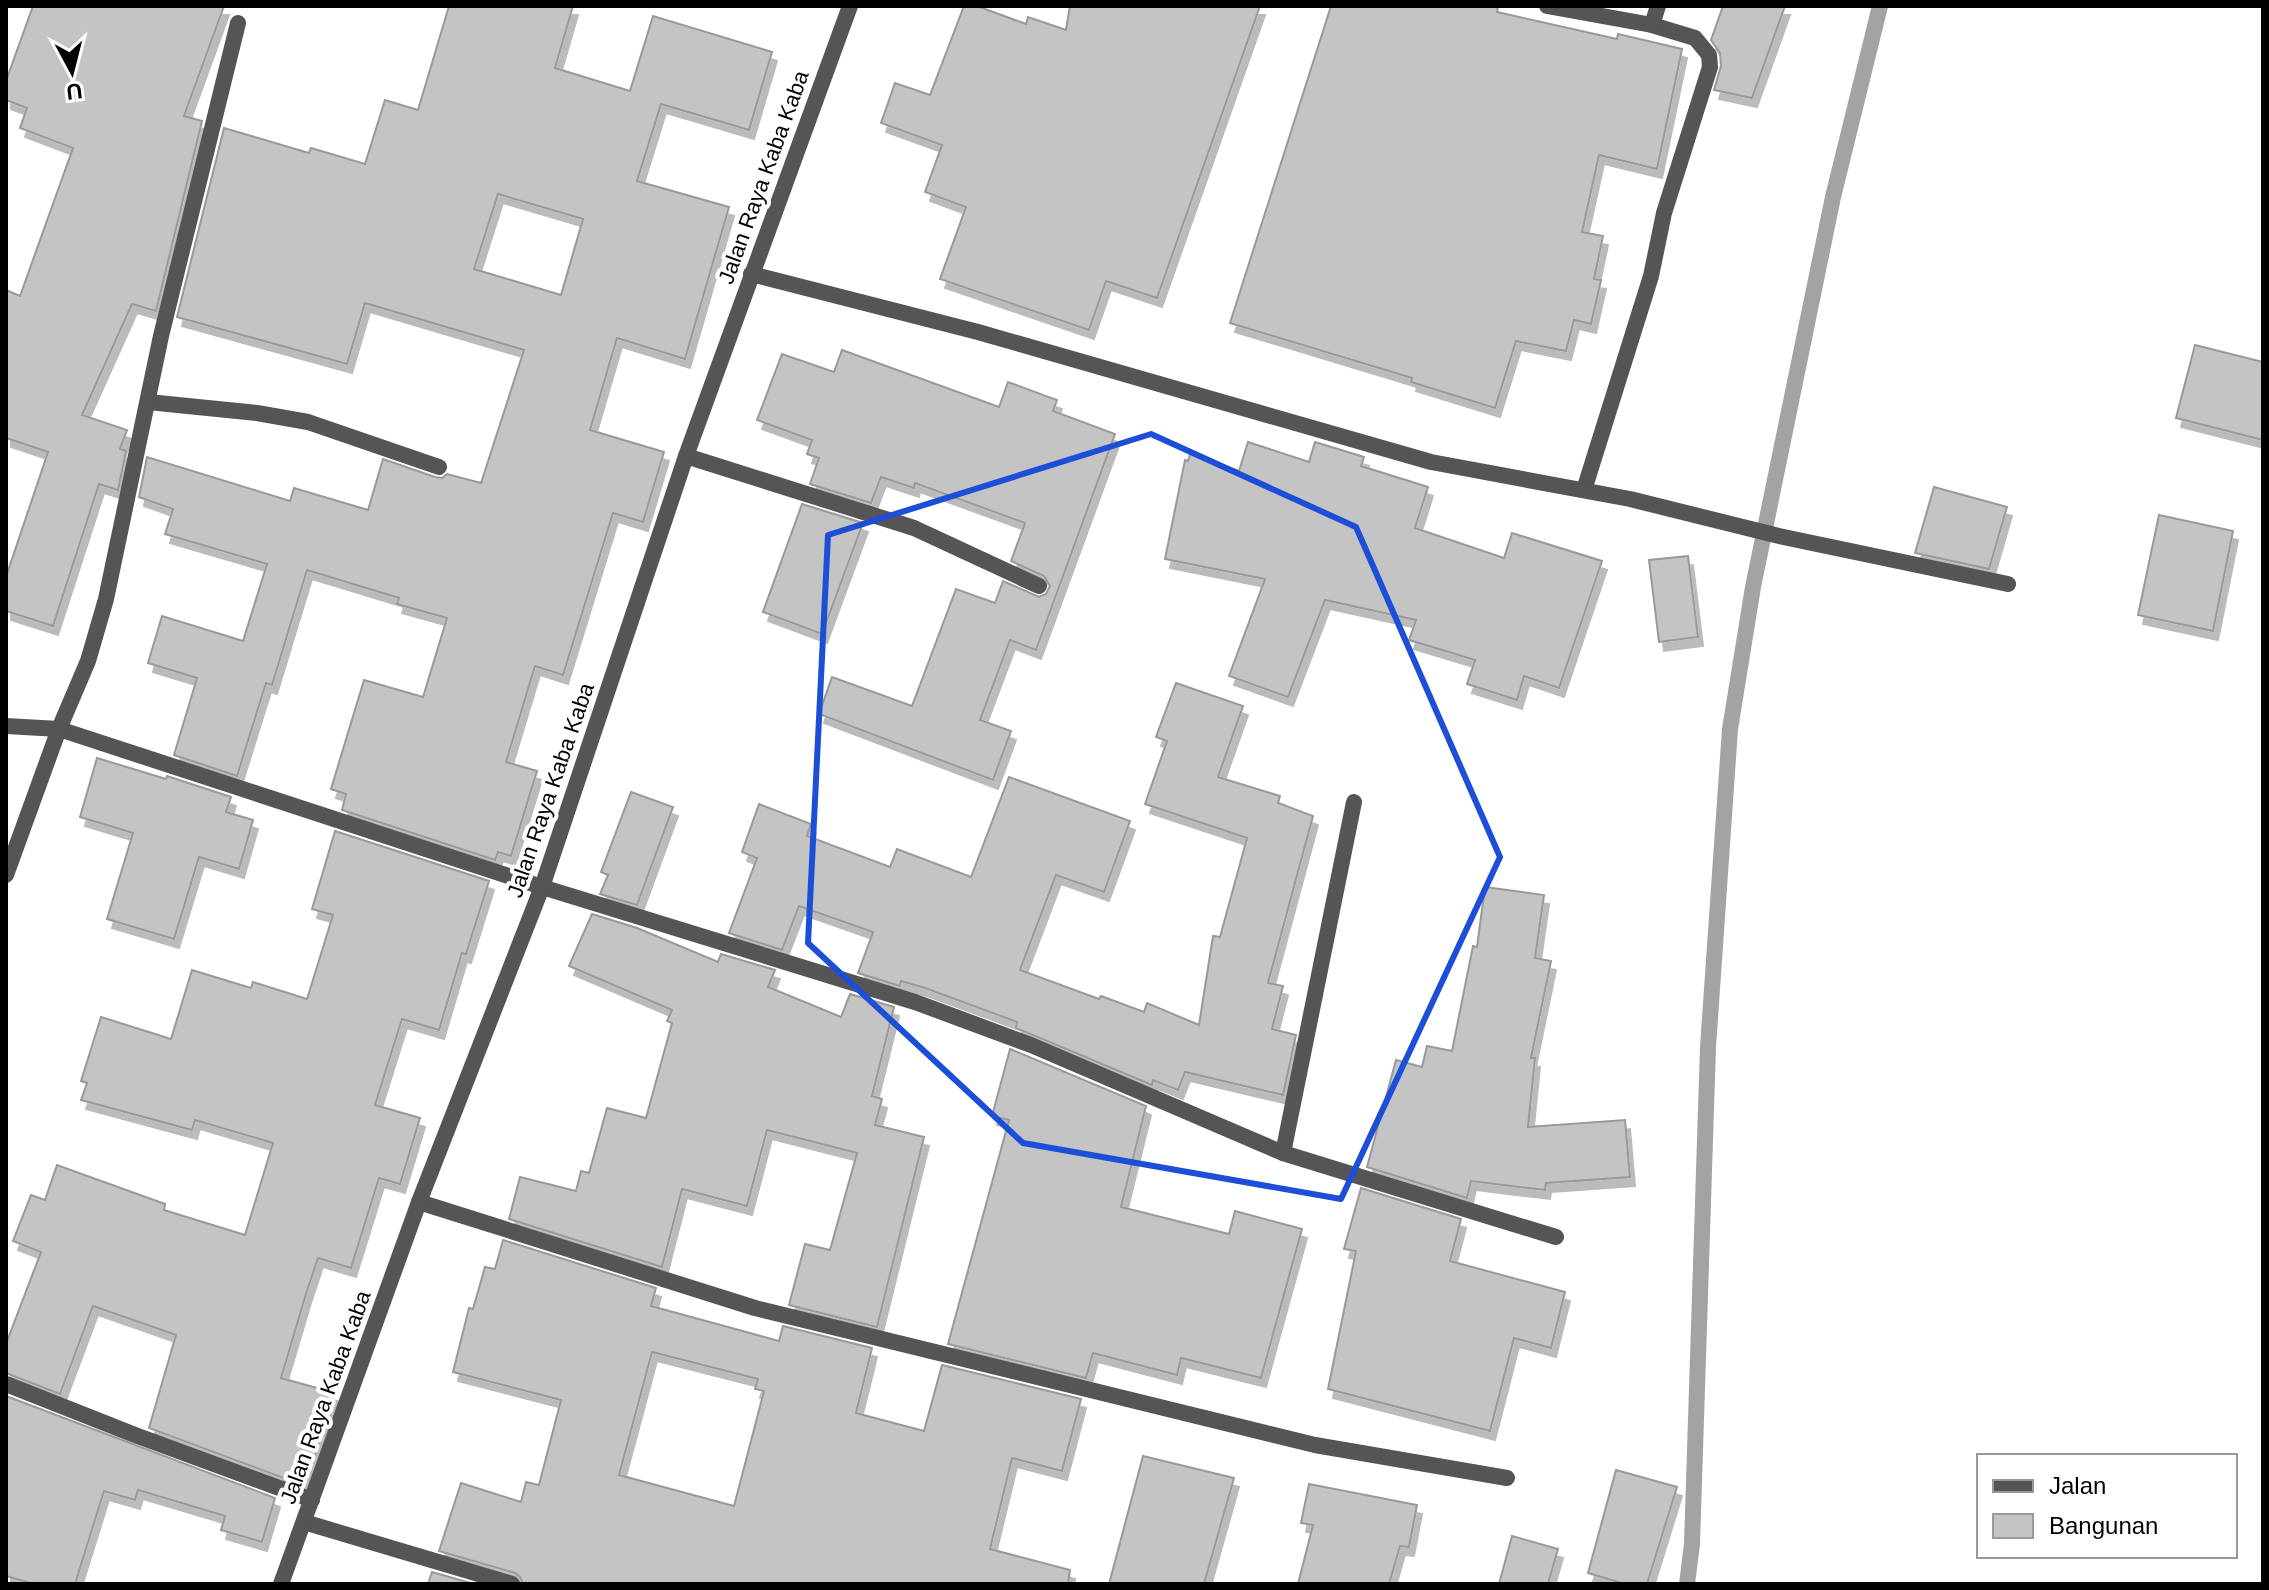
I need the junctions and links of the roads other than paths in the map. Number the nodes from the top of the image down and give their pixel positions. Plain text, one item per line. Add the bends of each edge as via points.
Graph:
1 (850, 6) edge
2 (1547, 6) edge
3 (1658, 6) edge
4 (238, 23) dead end
5 (1652, 25) junction
6 (751, 274) junction
7 (148, 402) junction
8 (686, 456) junction
9 (439, 467) dead end
10 (1584, 490) junction
11 (2008, 584) dead end
12 (1039, 586) dead end
13 (6, 726) edge
14 (59, 729) junction
15 (1354, 802) dead end
16 (6, 875) edge
17 (542, 887) junction
18 (1283, 1153) junction
19 (419, 1202) junction
20 (1556, 1237) dead end
21 (6, 1384) edge
22 (1507, 1478) dead end
23 (312, 1500) junction
24 (304, 1522) junction
25 (281, 1584) edge
26 (512, 1584) edge

1 - 6 street, Jalan Raya Kaba Kaba
2 - 5 street
3 - 5 street
4 - 7 street
5 - 10 street via 1695,38 1709,55 1710,67
6 - 8 street, Jalan Raya Kaba Kaba
6 - 10 street via 978,332 1431,462
7 - 9 street via 308,422
7 - 14 street via 106,599 88,661
8 - 12 street via 914,528
8 - 17 street, Jalan Raya Kaba Kaba
10 - 11 street
13 - 14 street
14 - 16 street
14 - 17 street
15 - 18 street
17 - 18 street via 915,1002 1031,1045
17 - 19 street, Jalan Raya Kaba Kaba
18 - 20 street
19 - 22 street via 755,1308 1284,1439
19 - 23 street, Jalan Raya Kaba Kaba
21 - 23 street
23 - 24 street, Jalan Raya Kaba Kaba
24 - 25 street, Jalan Raya Kaba Kaba
24 - 26 street

